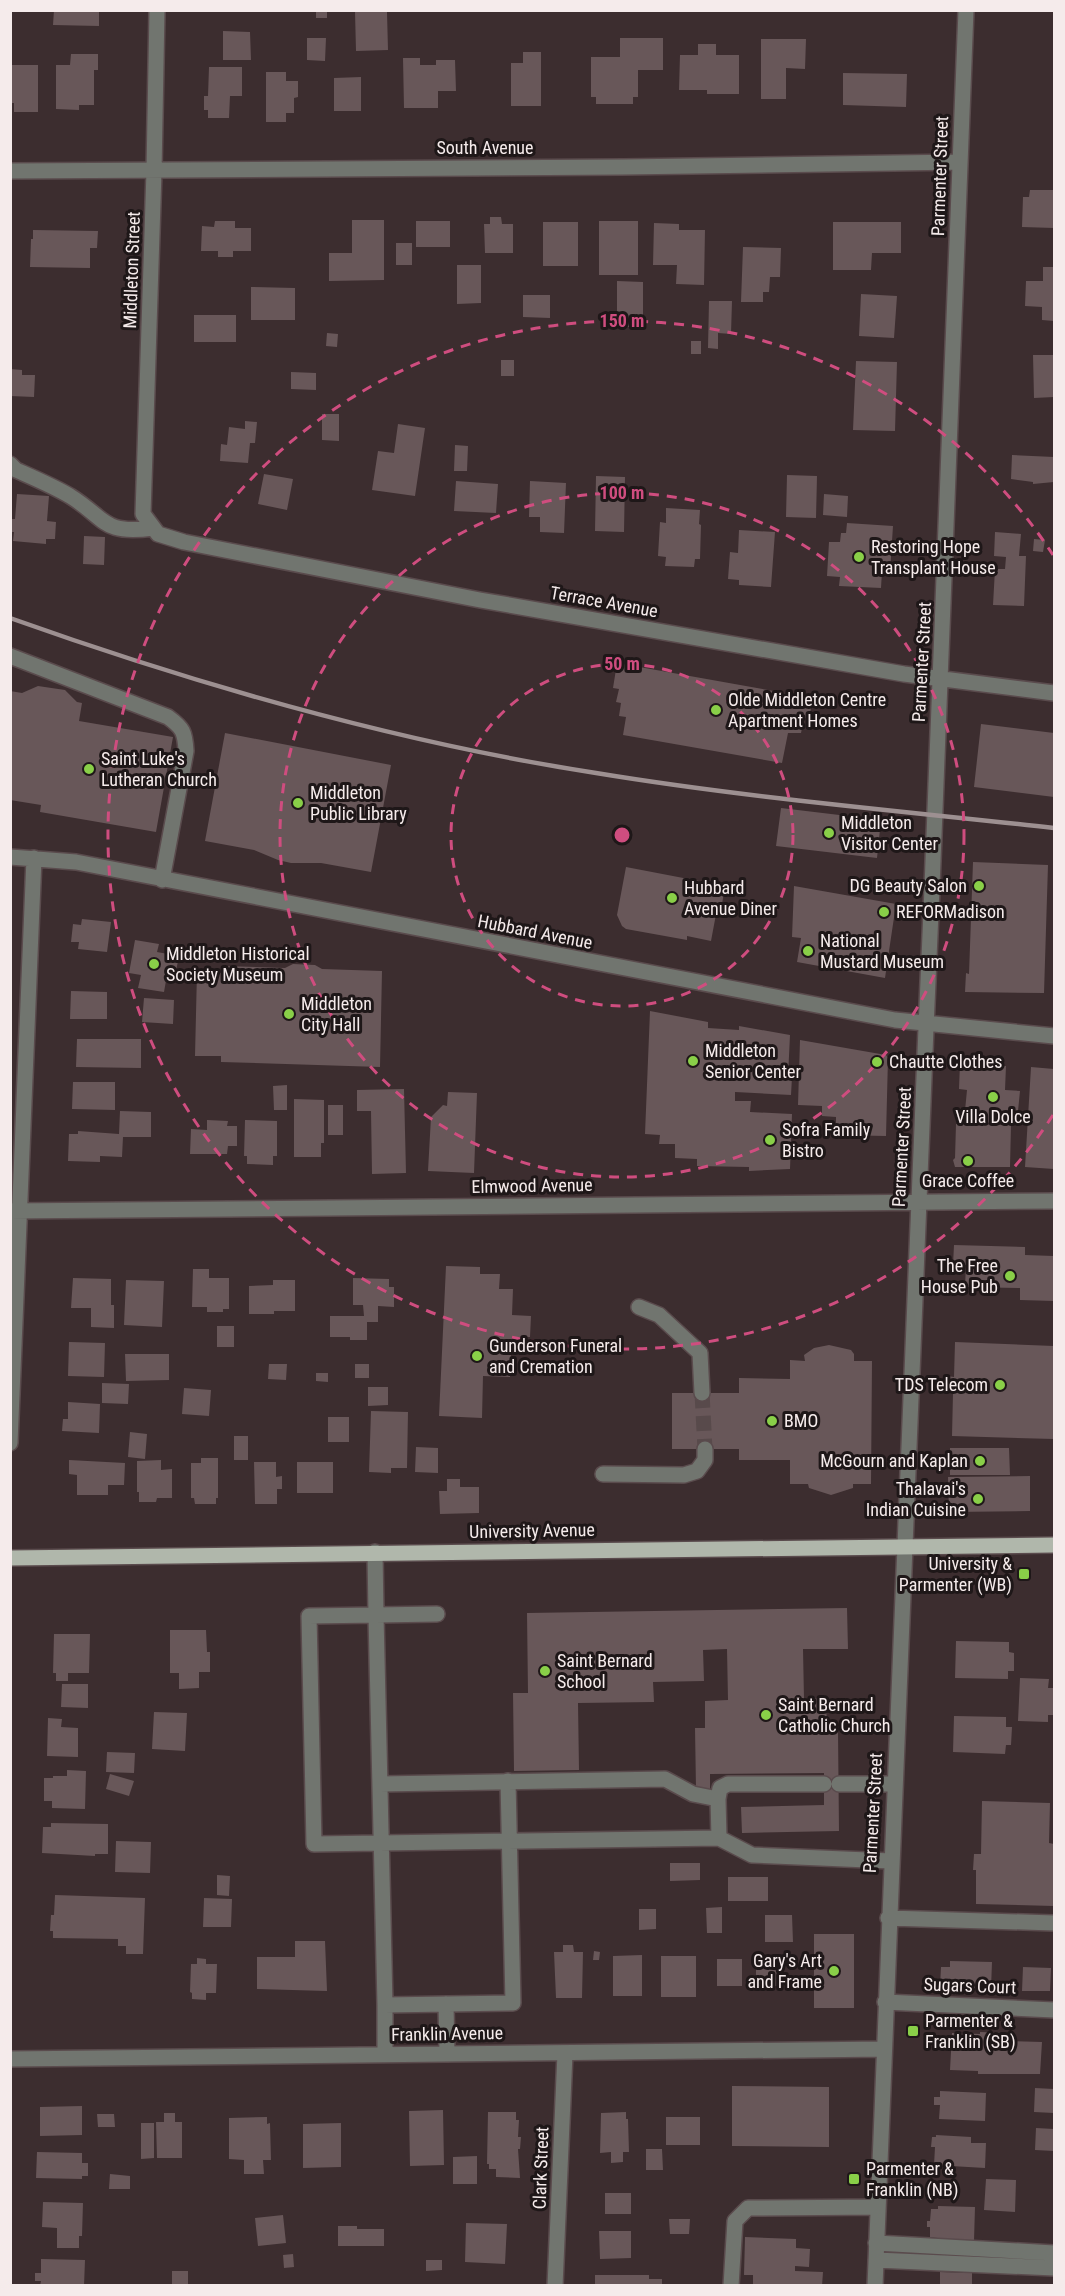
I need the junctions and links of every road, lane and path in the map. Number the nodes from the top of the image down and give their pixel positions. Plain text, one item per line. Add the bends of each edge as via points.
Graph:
1 (157, 10) edge
2 (966, 10) edge
3 (960, 162) junction
4 (10, 171) edge
5 (154, 171) junction
6 (10, 464) edge
7 (153, 528) junction
8 (10, 656) edge
9 (940, 679) junction
10 (1054, 693) edge
11 (10, 857) edge
12 (34, 858) junction
13 (162, 880) junction
14 (927, 1024) junction
15 (1054, 1036) edge
16 (1054, 1201) edge
17 (919, 1202) junction
18 (15, 1211) edge
19 (639, 1307) dead end
20 (702, 1394) tunnel mouth
21 (10, 1443) edge
22 (705, 1449) tunnel mouth
23 (603, 1474) dead end
24 (1054, 1545) edge
25 (904, 1546) junction
26 (375, 1552) junction
27 (10, 1558) edge
28 (438, 1614) dead end
29 (376, 1615) junction
30 (508, 1781) junction
31 (380, 1784) junction
32 (894, 1784) junction
33 (718, 1798) junction
34 (719, 1839) junction
35 (509, 1840) junction
36 (381, 1843) junction
37 (891, 1861) junction
38 (888, 1918) junction
39 (1054, 1923) edge
40 (885, 2002) junction
41 (446, 2004) junction
42 (385, 2005) junction
43 (1054, 2010) edge
44 (883, 2049) junction
45 (565, 2053) junction
46 (385, 2054) junction
47 (447, 2054) junction
48 (10, 2059) edge
49 (878, 2207) junction
50 (876, 2243) junction
51 (1054, 2253) edge
52 (876, 2260) junction
53 (1054, 2268) edge
54 (555, 2286) edge
55 (731, 2286) edge
56 (875, 2286) edge

1 - 5 street, Middleton Street
2 - 3 street, Parmenter Street
3 - 5 street, South Avenue
3 - 9 street, Parmenter Street
4 - 5 street, South Avenue
5 - 7 street, Middleton Street via 143,514
6 - 7 street via 73,498 118,530
7 - 9 street, Terrace Avenue via 158,534 184,542 480,600
8 - 13 street via 168,717 180,726 186,751
9 - 10 street, Terrace Avenue
9 - 14 street, Parmenter Street
11 - 12 street, Hubbard Avenue
12 - 13 street, Hubbard Avenue via 76,862
12 - 18 street
13 - 14 street, Hubbard Avenue
14 - 15 street, Hubbard Avenue
14 - 17 street, Parmenter Street
16 - 17 street, Elmwood Avenue
17 - 18 street, Elmwood Avenue
17 - 25 street, Parmenter Street
18 - 21 street
19 - 20 street via 659,1316 700,1353
22 - 23 street via 705,1461 697,1471 684,1475
24 - 25 main road, University Avenue
25 - 26 main road, University Avenue
25 - 32 street, Parmenter Street
26 - 27 main road, University Avenue
26 - 29 street
28 - 29 street
29 - 31 street
29 - 36 street via 309,1616 314,1844
30 - 31 street
30 - 33 street via 665,1779 693,1794
30 - 35 street
31 - 36 street
32 - 33 street via 728,1784 720,1788
32 - 37 street, Parmenter Street
33 - 34 street
34 - 35 street
34 - 37 street via 752,1855
35 - 36 street
35 - 41 street via 513,2003
36 - 42 street
37 - 38 street, Parmenter Street
38 - 39 street
38 - 40 street, Parmenter Street
40 - 43 street, Sugars Court
40 - 44 street, Parmenter Street
41 - 42 street
41 - 47 street
42 - 46 street
44 - 45 street, Franklin Avenue
44 - 49 street, Parmenter Street
45 - 47 street, Franklin Avenue
45 - 54 street, Clark Street
46 - 47 street, Franklin Avenue
46 - 48 street, Franklin Avenue
49 - 50 street, Parmenter Street
49 - 55 street via 748,2208 735,2221
50 - 51 street
50 - 52 street, Parmenter Street
52 - 53 street
52 - 56 street, Parmenter Street

